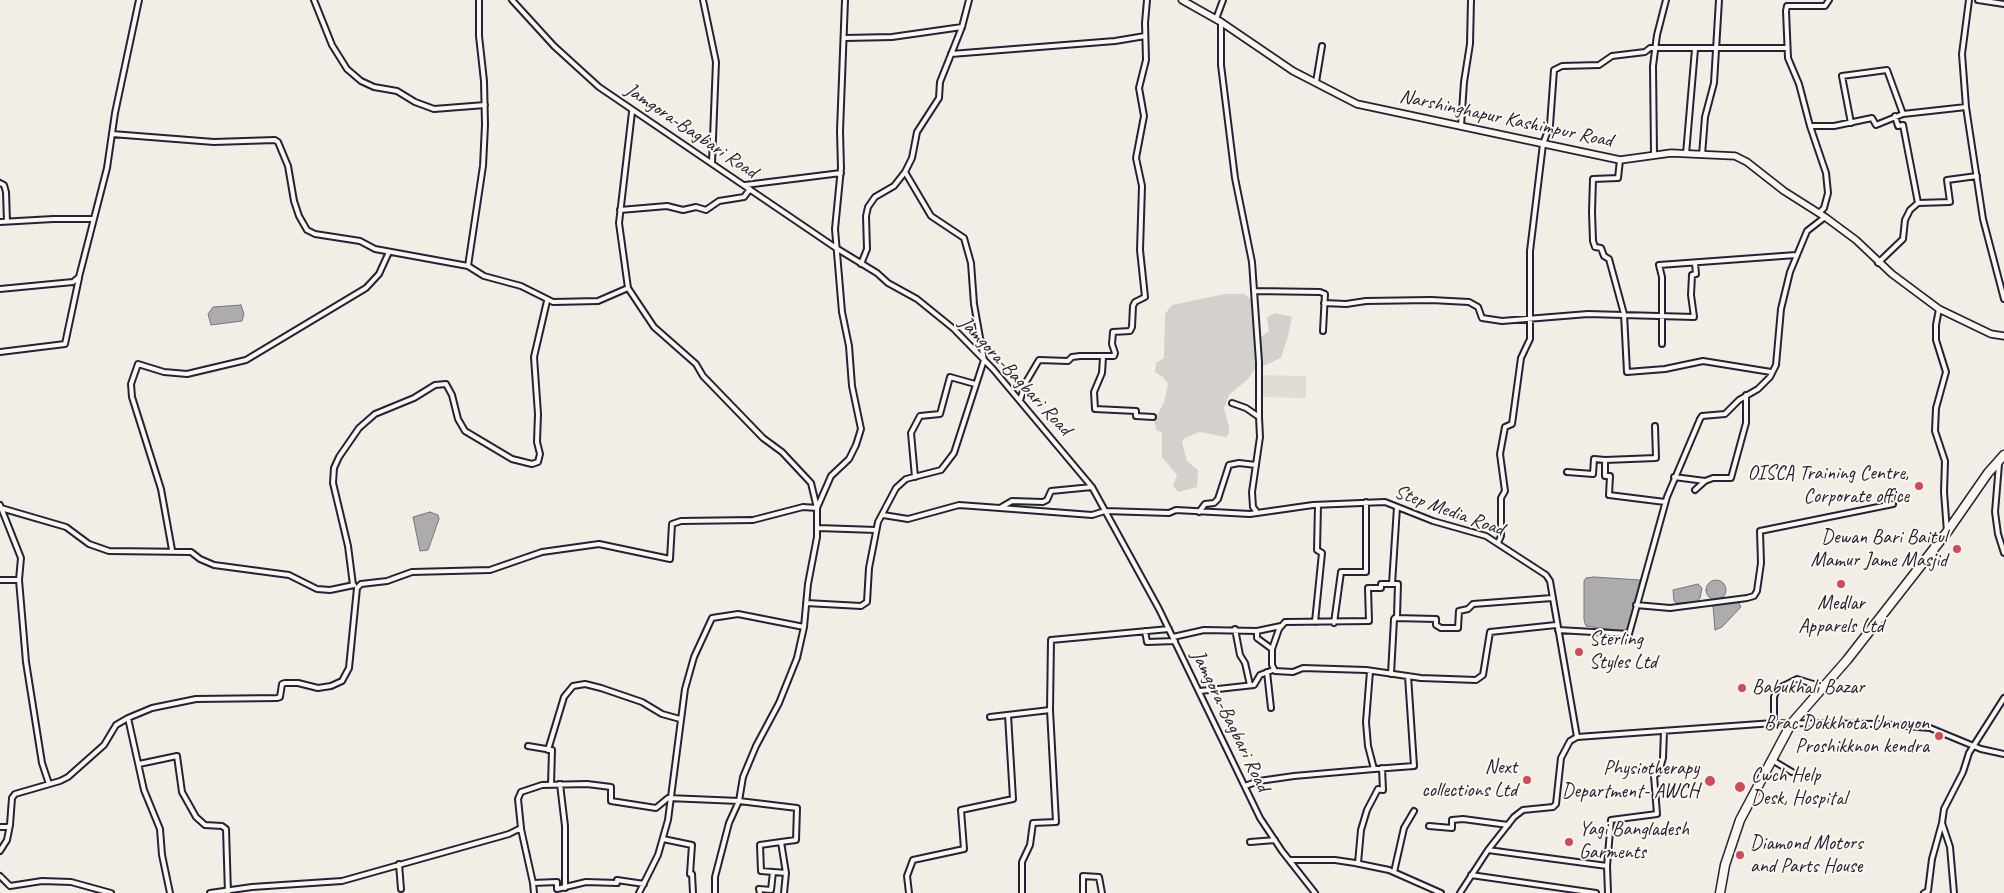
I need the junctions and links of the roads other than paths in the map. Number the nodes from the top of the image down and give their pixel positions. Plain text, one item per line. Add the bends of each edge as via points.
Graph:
1 (139, 0) edge
2 (314, 0) edge
3 (479, 0) edge
4 (512, 0) edge
5 (703, 0) edge
6 (845, 0) edge
7 (969, 0) edge
8 (1147, 0) edge
9 (1223, 0) edge
10 (1471, 0) edge
11 (1666, 0) edge
12 (1719, 0) edge
13 (1829, 0) edge
14 (1969, 0) edge
15 (1978, 0) edge
16 (1186, 1) edge
17 (2004, 4) edge
18 (1218, 20) junction
19 (962, 27) junction
20 (1145, 36) junction
21 (845, 38) junction
22 (1322, 46) dead end
23 (1656, 48) junction
24 (1787, 48) junction
25 (1695, 49) junction
26 (1717, 49) junction
27 (951, 54) junction
28 (1316, 82) junction
29 (485, 105) junction
30 (1966, 107) junction
31 (632, 112) junction
32 (1903, 114) junction
33 (1895, 116) junction
34 (1851, 123) junction
35 (1461, 126) junction
36 (1810, 126) junction
37 (112, 134) junction
38 (1543, 144) junction
39 (1654, 154) junction
40 (1686, 154) junction
41 (1702, 155) junction
42 (1620, 160) junction
43 (712, 163) junction
44 (905, 172) junction
45 (841, 174) junction
46 (1977, 176) junction
47 (0, 182) edge
48 (745, 185) junction
49 (750, 189) junction
50 (1918, 203) junction
51 (620, 210) junction
52 (1819, 213) junction
53 (1825, 218) junction
54 (93, 219) junction
55 (0, 222) edge
56 (7, 222) junction
57 (836, 248) junction
58 (389, 252) junction
59 (1796, 255) junction
60 (1695, 263) junction
61 (1878, 263) junction
62 (861, 264) junction
63 (468, 266) junction
64 (79, 277) junction
65 (628, 288) junction
66 (0, 289) edge
67 (1254, 291) junction
68 (2004, 299) edge
69 (548, 301) junction
70 (1324, 303) junction
71 (1939, 309) junction
72 (1624, 314) junction
73 (1661, 317) junction
74 (1531, 320) junction
75 (1323, 331) dead end
76 (2004, 336) edge
77 (1662, 344) dead end
78 (0, 352) edge
79 (1103, 357) junction
80 (984, 360) junction
81 (1771, 372) junction
82 (975, 384) junction
83 (1746, 395) junction
84 (1020, 400) junction
85 (1232, 403) dead end
86 (1153, 417) dead end
87 (1259, 417) junction
88 (1655, 426) dead end
89 (2001, 458) edge
90 (1605, 460) junction
91 (1256, 465) junction
92 (1567, 472) dead end
93 (915, 477) junction
94 (1674, 477) junction
95 (1705, 481) junction
96 (1092, 487) junction
97 (1694, 490) dead end
98 (1366, 502) junction
99 (1665, 502) junction
100 (1893, 504) dead end
101 (1318, 505) junction
102 (1, 507) edge
103 (1396, 507) junction
104 (817, 508) junction
105 (1000, 508) junction
106 (1105, 511) junction
107 (1256, 511) junction
108 (1199, 512) junction
109 (882, 515) junction
110 (818, 528) junction
111 (876, 530) junction
112 (1947, 532) junction
113 (1498, 543) junction
114 (172, 550) junction
115 (2004, 553) edge
116 (0, 580) edge
117 (19, 580) junction
118 (1392, 584) junction
119 (353, 585) junction
120 (359, 585) junction
121 (1552, 598) junction
122 (806, 603) junction
123 (1636, 605) junction
124 (1395, 618) junction
125 (1315, 622) junction
126 (1334, 623) junction
127 (1556, 625) junction
128 (1280, 626) junction
129 (804, 627) junction
130 (1169, 629) junction
131 (1235, 629) junction
132 (1558, 630) junction
133 (1145, 631) junction
134 (1257, 631) junction
135 (1174, 639) junction
136 (1272, 649) junction
137 (1273, 670) junction
138 (1370, 671) junction
139 (1267, 672) junction
140 (1391, 674) junction
141 (1408, 676) junction
142 (1250, 686) junction
143 (1823, 687) junction
144 (1200, 691) junction
145 (2004, 698) edge
146 (1271, 708) dead end
147 (1050, 710) junction
148 (1008, 715) junction
149 (990, 717) dead end
150 (128, 718) junction
151 (680, 719) junction
152 (1774, 723) junction
153 (1791, 724) junction
154 (1664, 731) junction
155 (1577, 737) junction
156 (528, 746) dead end
157 (1974, 747) junction
158 (548, 750) junction
159 (2004, 754) edge
160 (1772, 760) junction
161 (139, 764) junction
162 (1382, 768) junction
163 (1374, 769) junction
164 (1792, 772) dead end
165 (49, 784) junction
166 (551, 784) junction
167 (560, 784) junction
168 (1245, 786) junction
169 (672, 799) junction
170 (739, 801) junction
171 (1414, 811) dead end
172 (1942, 823) junction
173 (10, 825) junction
174 (1508, 825) junction
175 (1429, 826) dead end
176 (0, 827) edge
177 (520, 829) junction
178 (663, 839) junction
179 (1275, 840) junction
180 (781, 842) junction
181 (1250, 842) dead end
182 (1488, 850) junction
183 (0, 851) edge
184 (1290, 860) junction
185 (400, 864) junction
186 (1358, 864) junction
187 (1607, 866) junction
188 (773, 872) junction
189 (1394, 872) junction
190 (786, 873) junction
191 (1471, 875) junction
192 (0, 876) edge
193 (533, 883) junction
194 (644, 884) junction
195 (565, 888) junction
196 (401, 889) dead end
197 (228, 891) edge
198 (111, 893) edge
199 (170, 893) edge
200 (210, 893) edge
201 (534, 893) edge
202 (639, 893) edge
203 (693, 893) edge
204 (715, 893) edge
205 (760, 893) edge
206 (784, 893) edge
207 (909, 893) edge
208 (1022, 893) edge
209 (1083, 893) edge
210 (1102, 893) edge
211 (1316, 893) edge
212 (1441, 893) edge
213 (1460, 893) edge
214 (1596, 893) edge
215 (1608, 893) edge
216 (1720, 893) edge
217 (1924, 893) edge
218 (1954, 893) edge

1 - 37 street
2 - 29 street via 332,45 347,69 361,81 397,91 434,108
3 - 29 street
4 - 31 street, Jamgora-Bagbari Road via 575,67
5 - 43 street via 716,62
6 - 21 street
7 - 19 street
8 - 20 street
9 - 18 street
10 - 35 street
11 - 23 street
12 - 26 street
13 - 24 street via 1825,6 1787,6
14 - 30 street via 1962,54
15 - 17 street
16 - 18 street, Narshinghapur Kashimpur Road
18 - 28 street, Narshinghapur Kashimpur Road via 1293,71
18 - 67 street via 1235,178 1246,225
19 - 21 street via 892,37
19 - 27 street
20 - 27 street
20 - 79 street via 1146,60 1139,88 1144,116 1136,158 1142,186 1140,250 1146,296 1133,306 1130,331 1113,332 1114,356
21 - 45 street via 840,110
22 - 28 street
23 - 25 street
23 - 38 street via 1612,56 1599,65 1556,67 1550,125
23 - 39 street via 1653,66
24 - 26 street
24 - 36 street
25 - 26 street
25 - 40 street
26 - 41 street
27 - 44 street via 940,82 939,98 917,132 912,158
28 - 35 street, Narshinghapur Kashimpur Road via 1357,104
29 - 63 street via 483,166
30 - 32 street
30 - 46 street
31 - 43 street, Jamgora-Bagbari Road
31 - 51 street
32 - 33 street
32 - 34 street via 1888,70 1842,76
33 - 34 street via 1876,125 1872,118
33 - 50 street via 1898,126 1903,125
34 - 36 street
35 - 38 street, Narshinghapur Kashimpur Road
36 - 52 street via 1826,180 1826,201
37 - 54 street
37 - 58 street via 214,142 275,140 288,166 294,201 307,230 360,241 368,247
38 - 42 street, Narshinghapur Kashimpur Road
38 - 74 street via 1530,251
39 - 40 street, Narshinghapur Kashimpur Road
39 - 42 street, Narshinghapur Kashimpur Road
40 - 41 street, Narshinghapur Kashimpur Road
41 - 52 street, Narshinghapur Kashimpur Road via 1735,156 1748,162 1784,191
42 - 72 street via 1618,178 1592,179 1592,212 1593,241 1610,259
43 - 48 street, Jamgora-Bagbari Road
44 - 62 street via 894,186 875,197 868,207 866,249
44 - 80 street via 931,216 962,235 968,245
45 - 48 street
45 - 57 street via 835,217
46 - 50 street via 1948,180 1950,202
46 - 68 street via 1983,219
47 - 56 street via 6,192
48 - 49 street, Jamgora-Bagbari Road
49 - 51 street via 744,197 719,201 706,210 696,206 683,210 667,206
49 - 57 street, Jamgora-Bagbari Road
50 - 61 street via 1907,216 1903,239
51 - 65 street via 619,236
52 - 53 street, Narshinghapur Kashimpur Road
53 - 59 street via 1807,231
53 - 61 street, Narshinghapur Kashimpur Road via 1856,240
54 - 56 street
54 - 64 street
55 - 56 street
57 - 62 street, Jamgora-Bagbari Road
57 - 104 street via 852,386 861,429 856,445 848,459 831,476
58 - 63 street
58 - 114 street via 379,274 366,288 246,360 187,374 169,373 138,364 131,384 132,397 161,489
59 - 60 street
59 - 81 street via 1781,309 1776,364
60 - 73 street via 1659,265 1662,276
60 - 73 street via 1691,295 1694,317
61 - 71 street, Narshinghapur Kashimpur Road
62 - 80 street, Jamgora-Bagbari Road via 917,300 954,329
63 - 69 street via 488,278 521,286
64 - 66 street via 73,282
64 - 78 street via 65,344
65 - 69 street via 598,301
65 - 104 street via 654,327 696,364 703,376 811,483
67 - 70 street via 1320,292 1325,294
67 - 87 street
69 - 119 street via 534,357 538,462 532,464 512,459 465,431 446,384 435,385 407,402 375,414 359,428 334,468 333,483 348,546
70 - 74 street via 1469,302 1478,306 1482,318
70 - 75 street
71 - 76 street, Narshinghapur Kashimpur Road via 1991,334
71 - 112 street via 1936,340 1946,372 1936,408 1935,431 1945,461
72 - 73 street
72 - 74 street
72 - 81 street via 1627,372 1703,361
73 - 77 street
74 - 113 street via 1530,339 1521,358 1512,424 1505,427 1501,443 1505,491 1501,498 1501,536
79 - 84 street via 1039,360
79 - 86 street via 1102,373 1094,392 1095,409 1136,411 1136,416
80 - 82 street
80 - 84 street, Jamgora-Bagbari Road
81 - 83 street via 1758,390
82 - 93 street via 954,453 941,470
82 - 93 street via 950,377 940,414 920,416 911,433
83 - 94 street via 1725,414 1702,416
83 - 95 street via 1746,424 1731,478
84 - 96 street, Jamgora-Bagbari Road
85 - 87 street
87 - 91 street via 1261,429
88 - 90 street via 1656,458
89 - 112 highway
89 - 115 street via 1995,512
90 - 92 street via 1594,459 1593,474
90 - 99 street via 1604,476 1610,476 1609,495
91 - 107 street via 1252,500
91 - 108 street via 1229,464 1218,499 1205,504
93 - 109 street via 906,479 896,488
94 - 95 street
94 - 99 street
95 - 97 street
96 - 105 street via 1051,490 1043,502 1012,502
96 - 106 street, Jamgora-Bagbari Road
98 - 101 street, Step Media Road
98 - 103 street, Step Media Road via 1385,502
98 - 126 street via 1366,572 1340,572
99 - 123 street
100 - 123 street via 1760,531 1760,578 1754,596 1670,608
101 - 107 street, Step Media Road
101 - 125 street via 1317,550 1322,553
102 - 114 street via 66,527 89,544 109,551
102 - 117 street via 19,551
103 - 113 street, Step Media Road via 1486,536
103 - 118 street
104 - 110 street
104 - 120 street via 803,507 753,520 681,521 672,524 670,559 599,544 542,552 490,570 412,572 387,581
105 - 106 street, Step Media Road via 1092,514
105 - 109 street, Step Media Road via 960,505 908,519
106 - 108 street, Step Media Road
106 - 130 street, Jamgora-Bagbari Road
107 - 108 street, Step Media Road via 1250,514
109 - 111 street
110 - 111 street
110 - 122 street
111 - 122 street via 867,602 861,606
112 - 143 highway
113 - 121 street, Step Media Road via 1546,576 1550,581
114 - 119 street via 190,552 214,565 289,575 317,589
116 - 117 street
117 - 165 street via 26,662 42,763
118 - 124 street via 1398,584
118 - 126 street via 1368,588 1369,621
119 - 120 street
120 - 150 street via 349,668 342,681 318,688 285,683 277,698 188,700 152,708
121 - 124 street via 1473,604 1459,611 1458,628 1441,628 1436,625 1436,619
121 - 127 street, Step Media Road
122 - 129 street
123 - 132 street via 1630,634
124 - 140 street
125 - 126 street
125 - 128 street via 1285,622
127 - 132 street, Step Media Road
127 - 141 street via 1490,632 1483,675 1476,680
128 - 134 street
128 - 136 street
129 - 151 street via 738,614 712,618 694,657
129 - 170 street via 797,658 779,703 743,777
130 - 133 street
130 - 135 street, Jamgora-Bagbari Road
131 - 134 street
131 - 135 street via 1204,630
131 - 142 street
132 - 155 street, Step Media Road
133 - 135 street via 1147,642
133 - 147 street via 1051,640
134 - 136 street via 1257,638
135 - 144 street, Jamgora-Bagbari Road
136 - 137 street
137 - 138 street
137 - 139 street
138 - 140 street
138 - 163 street via 1366,722
139 - 142 street
139 - 146 street
140 - 141 street
141 - 162 street via 1414,766
142 - 144 street
143 - 152 street via 1796,679 1777,689
143 - 153 highway
144 - 168 street, Jamgora-Bagbari Road
145 - 157 street
147 - 148 street
147 - 208 street via 1056,822 1033,823 1030,845 1022,862
148 - 149 street
148 - 207 street via 1013,799 961,810 964,849 913,860 907,876
150 - 161 street
150 - 165 street via 116,726 104,745 68,777
151 - 158 street via 601,688 585,684 573,686 564,697
151 - 169 street
152 - 153 street
152 - 154 street
153 - 157 street via 1913,726 1947,733
153 - 160 highway
154 - 155 street
154 - 187 street via 1663,758 1659,772 1654,776 1657,814 1611,820
155 - 174 street via 1570,741 1561,758 1556,804 1523,810
156 - 158 street
157 - 159 street
157 - 172 street via 1944,809
158 - 166 street via 552,750
160 - 164 street
160 - 216 highway via 1740,820 1725,864
161 - 197 street via 177,756 182,792 196,817 205,825 226,829
161 - 199 street via 144,790 160,829
162 - 163 street
162 - 186 street via 1383,790 1378,789 1360,830
163 - 168 street via 1294,776
165 - 173 street via 13,796
166 - 167 street
166 - 177 street via 520,793
167 - 169 street via 611,787 611,801 656,808 668,798
167 - 195 street via 565,826
168 - 179 street, Jamgora-Bagbari Road
169 - 170 street
169 - 178 street
170 - 180 street via 797,808 796,840
170 - 204 street via 729,822 715,877
171 - 189 street via 1404,828
172 - 217 street via 1932,859 1928,891
172 - 218 street via 1950,847
173 - 176 street
173 - 183 street via 7,840
174 - 175 street via 1463,819 1452,820 1452,828
174 - 182 street
177 - 185 street
177 - 193 street
178 - 194 street
178 - 203 street via 692,844 690,874
179 - 181 street
179 - 184 street, Jamgora-Bagbari Road
180 - 188 street via 760,845 761,871
180 - 190 street
182 - 187 street
182 - 191 street
184 - 186 street via 1335,860
184 - 211 street, Jamgora-Bagbari Road
185 - 196 street
185 - 197 street via 342,881
186 - 189 street
187 - 215 street
188 - 190 street
188 - 205 street via 772,890 759,889
189 - 212 street
190 - 206 street
191 - 213 street
191 - 214 street
192 - 198 street via 10,889 42,881 71,882
193 - 195 street via 557,882 557,889
193 - 201 street
194 - 195 street via 617,880 617,883 586,882
194 - 202 street
197 - 200 street
209 - 210 street via 1083,876 1100,877

